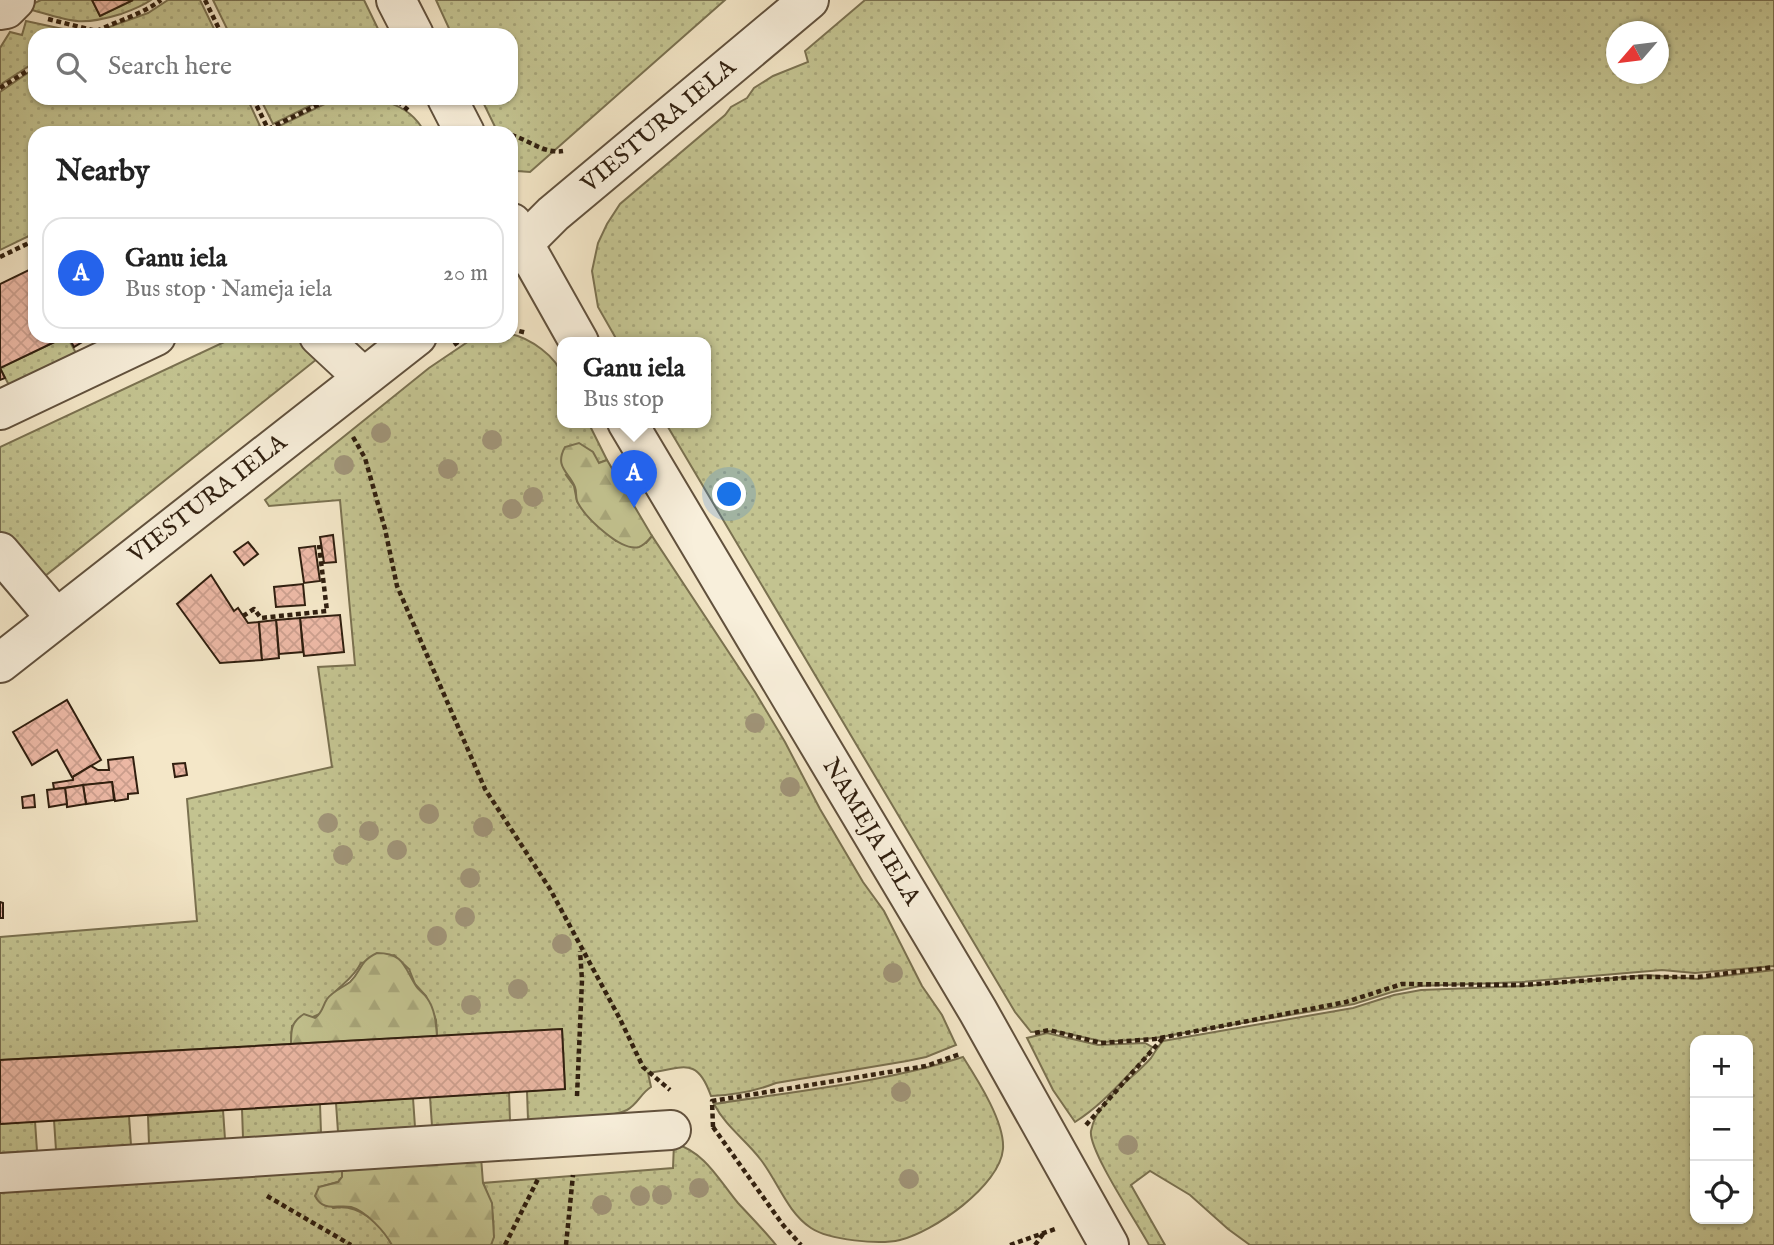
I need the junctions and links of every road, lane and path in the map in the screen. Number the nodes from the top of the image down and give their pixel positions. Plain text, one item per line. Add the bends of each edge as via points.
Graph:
1 (160, 0) edge
2 (205, 0) edge
3 (396, 0) edge
4 (809, 0) edge
5 (7, 6) edge
6 (85, 28) edge
7 (103, 28) edge
8 (219, 28) edge
9 (410, 28) edge
10 (28, 70) edge
11 (0, 88) edge
12 (256, 105) edge
13 (318, 105) edge
14 (451, 105) edge
15 (266, 126) edge
16 (276, 126) edge
17 (461, 126) edge
18 (518, 137) edge
19 (566, 150) dead end
20 (518, 238) edge
21 (28, 243) edge
22 (518, 245) edge
23 (0, 257) edge
24 (576, 337) edge
25 (141, 343) edge
26 (327, 343) edge
27 (408, 343) edge
28 (363, 377) junction
29 (333, 400) junction
30 (0, 410) edge
31 (631, 428) edge
32 (319, 545) dead end
33 (0, 552) edge
34 (243, 616) dead end
35 (56, 618) junction
36 (0, 663) edge
37 (1774, 967) edge
38 (1163, 1038) junction
39 (994, 1041) junction
40 (682, 1114) junction
41 (713, 1127) junction
42 (575, 1136) junction
43 (235, 1158) junction
44 (1060, 1159) junction
45 (0, 1173) edge
46 (1101, 1230) edge
47 (1044, 1233) junction
48 (351, 1245) edge
49 (505, 1245) edge
50 (801, 1245) edge
51 (1010, 1245) edge
52 (1035, 1245) edge

1 - 7 path
2 - 8 path
3 - 9 street
4 - 20 street, VIESTURA IELA via 553,215
5 - 6 path
10 - 11 path
12 - 15 path
13 - 16 path
14 - 17 street
18 - 19 path via 542,150
21 - 23 path
22 - 24 street
25 - 30 street
26 - 28 street
27 - 28 street, VIESTURA IELA
28 - 29 street, VIESTURA IELA
29 - 35 street, VIESTURA IELA
29 - 40 path via 365,458 397,586 485,789 550,889 643,1067
31 - 39 street, NAMEJA IELA
32 - 34 path via 327,611 261,618 254,609
33 - 35 street
35 - 36 street, VIESTURA IELA
37 - 38 path via 1698,977 1402,985 1346,1002
38 - 39 path via 1101,1043 1049,1030
38 - 44 path via 1096,1111
39 - 41 path via 926,1066 712,1101
39 - 44 street, NAMEJA IELA
40 - 41 path
40 - 41 path
40 - 42 street
41 - 50 path
42 - 43 street
42 - 49 path via 535,1183
43 - 45 street
43 - 48 path via 268,1198
44 - 46 street, NAMEJA IELA
46 - 47 path
47 - 51 path
47 - 52 path

